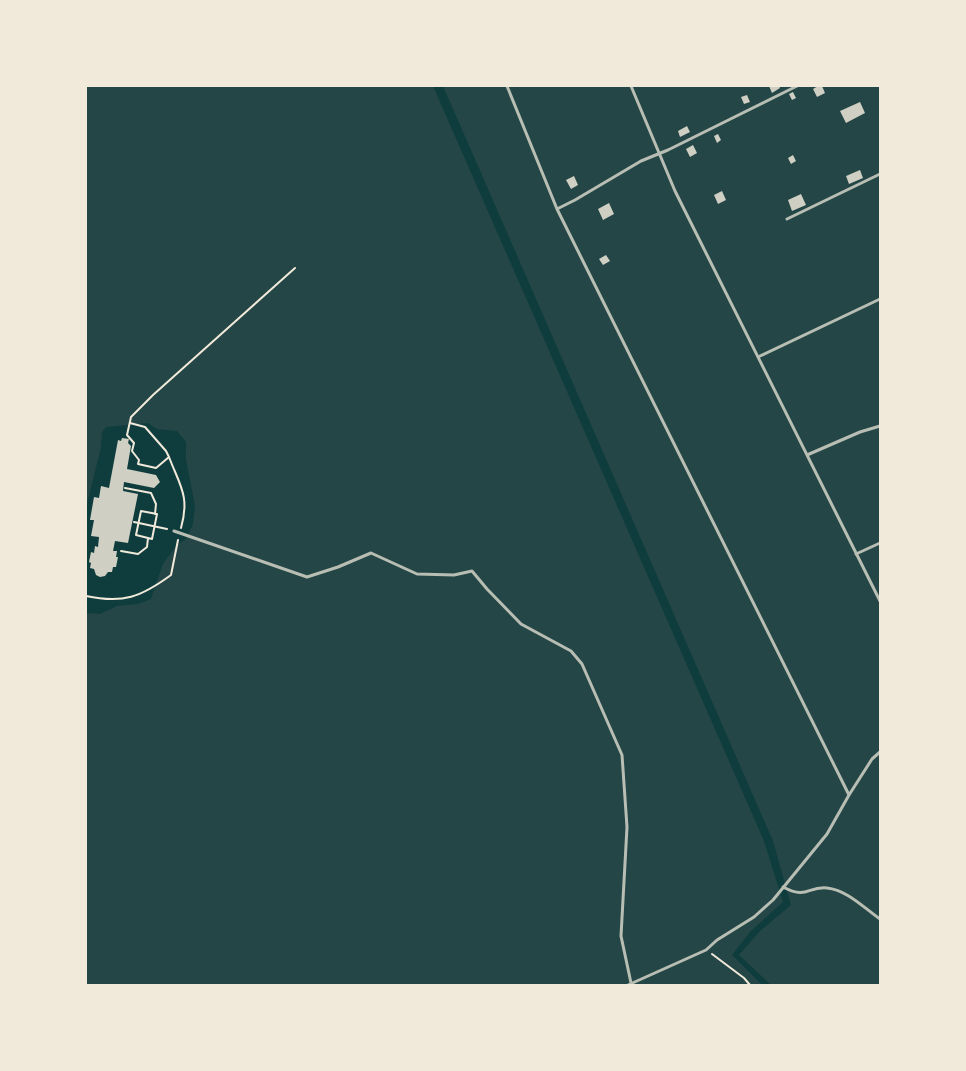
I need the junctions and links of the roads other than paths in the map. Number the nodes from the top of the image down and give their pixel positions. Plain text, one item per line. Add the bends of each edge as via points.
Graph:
1 (507, 86) edge
2 (631, 86) edge
3 (797, 86) edge
4 (658, 155) junction
5 (880, 174) edge
6 (557, 209) junction
7 (787, 219) dead end
8 (880, 300) edge
9 (758, 357) junction
10 (880, 426) edge
11 (807, 455) junction
12 (174, 531) road end
13 (880, 543) edge
14 (856, 554) junction
15 (880, 602) edge
16 (880, 752) edge
17 (849, 795) junction
18 (783, 887) junction
19 (880, 919) edge
20 (632, 983) junction
21 (628, 985) edge

1 - 6 lane
2 - 4 lane
3 - 4 lane
4 - 6 lane via 624,169
4 - 9 lane
5 - 7 lane
6 - 17 lane
8 - 9 lane
9 - 11 lane
10 - 11 lane
11 - 14 lane
12 - 20 lane via 307,576 338,567 371,553 417,574 454,575 472,571 521,624 571,651 582,664 622,754 627,827 621,936
13 - 14 lane
14 - 15 lane
16 - 17 lane via 872,759
17 - 18 lane via 828,834
18 - 19 lane via 795,893 827,888 840,891
18 - 20 lane via 754,917 717,940 706,950
20 - 21 lane

